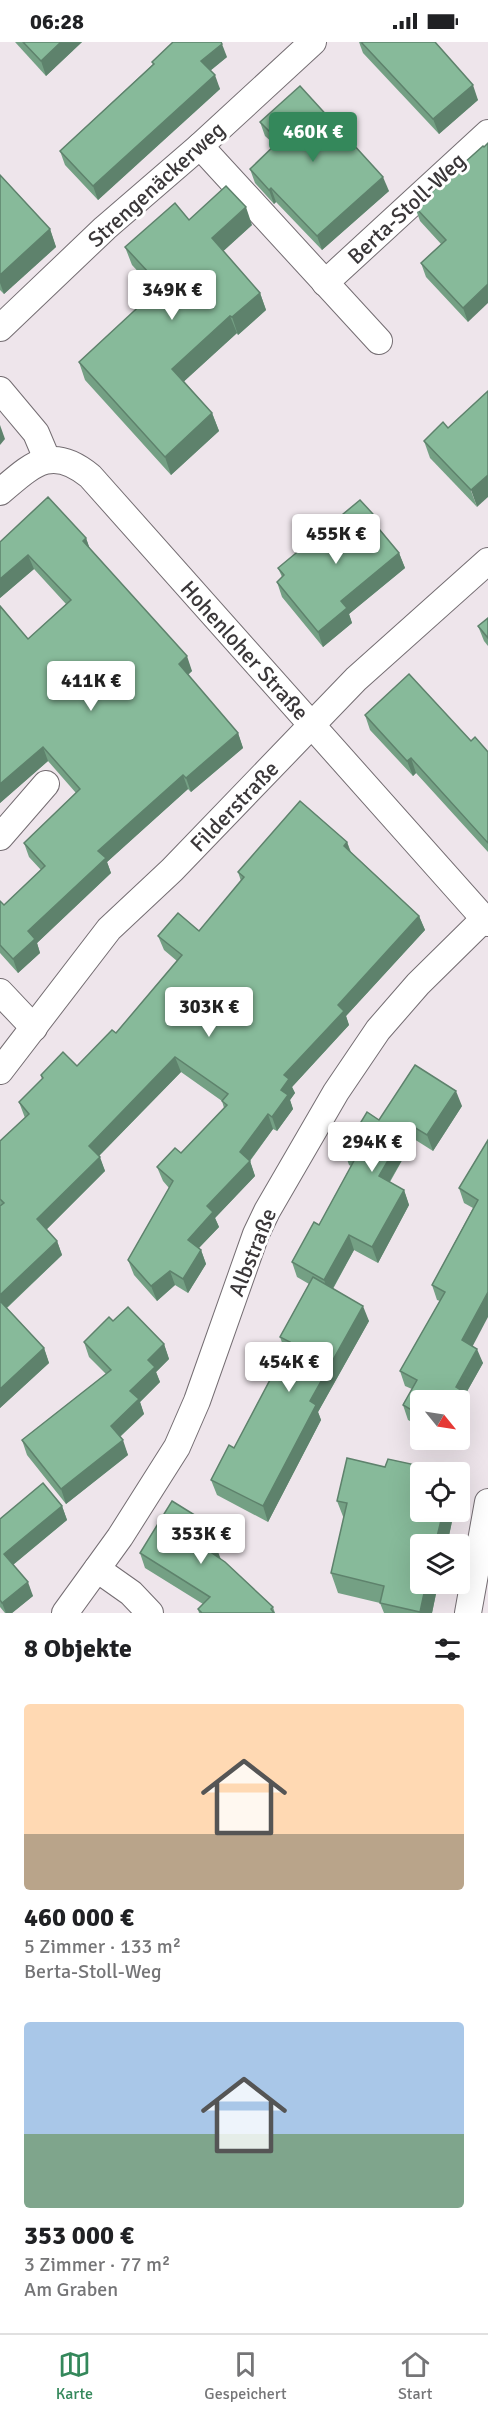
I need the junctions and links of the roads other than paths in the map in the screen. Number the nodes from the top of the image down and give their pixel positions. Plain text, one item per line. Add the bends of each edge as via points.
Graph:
1 (313, 42) edge
2 (488, 133) edge
3 (200, 146) junction
4 (325, 283) junction
5 (0, 328) edge
6 (379, 341) dead end
7 (0, 390) edge
8 (47, 459) junction
9 (0, 492) edge
10 (488, 561) edge
11 (312, 725) junction
12 (46, 784) dead end
13 (0, 837) edge
14 (486, 921) edge
15 (0, 992) edge
16 (34, 1028) junction
17 (0, 1071) edge
18 (488, 1502) edge
19 (97, 1569) junction
20 (65, 1613) edge
21 (150, 1613) edge
22 (468, 1613) edge

1 - 3 street, Strengenäckerweg
2 - 4 street, Berta-Stoll-Weg
3 - 4 street
3 - 5 street, Strengenäckerweg via 105,228
4 - 6 street
7 - 8 street via 36,433
8 - 9 street
8 - 11 street, Hohenloher Straße via 65,460 90,476
10 - 11 street, Filderstraße via 388,649
11 - 14 street, Hohenloher Straße
11 - 16 street, Filderstraße via 172,870 109,929
12 - 13 street
14 - 19 street, Albstraße via 398,1007 336,1092 256,1234 177,1447
15 - 16 street
16 - 17 street, Filderstraße
18 - 22 street
19 - 20 street, Albstraße
19 - 21 street via 131,1593

